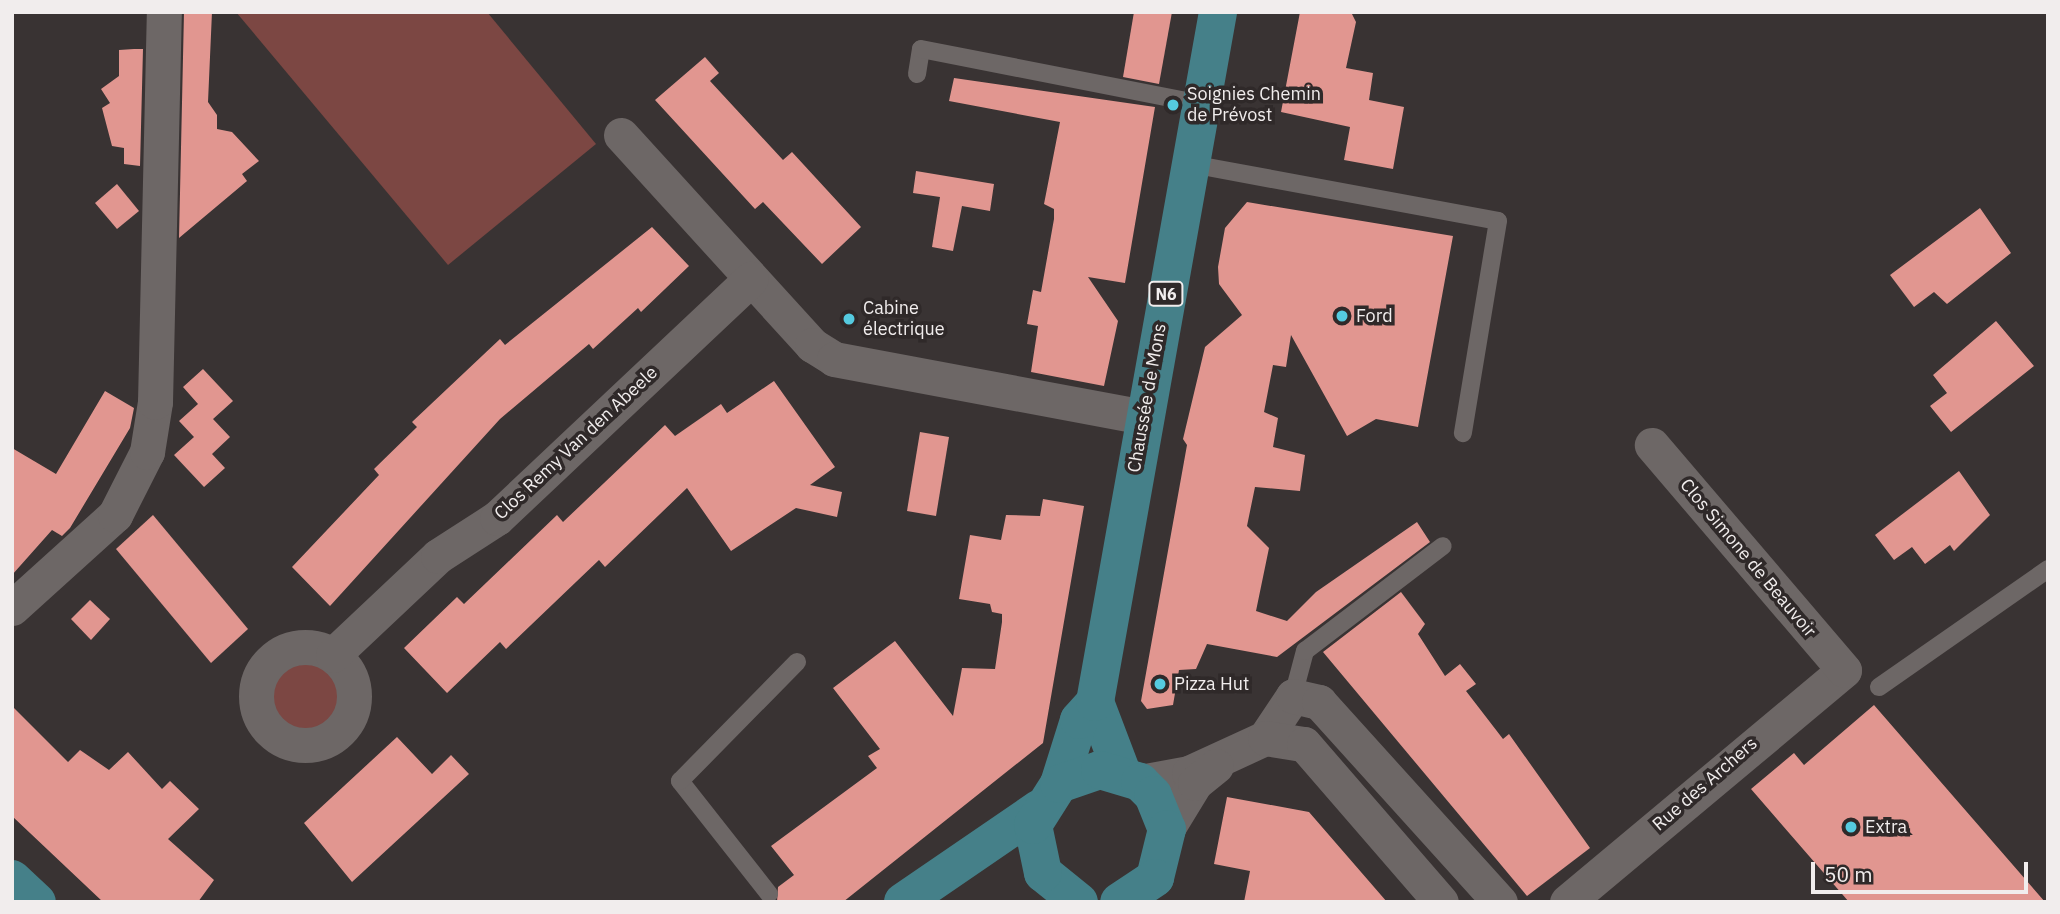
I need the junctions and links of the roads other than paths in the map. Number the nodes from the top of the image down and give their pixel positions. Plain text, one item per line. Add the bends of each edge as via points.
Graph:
1 (164, 12) edge
2 (1218, 12) edge
3 (917, 74) dead end
4 (1201, 104) junction
5 (621, 135) dead end
6 (1191, 164) junction
7 (751, 279) junction
8 (1143, 417) junction
9 (1463, 433) dead end
10 (1652, 445) dead end
11 (1443, 546) dead end
12 (2048, 569) edge
13 (12, 608) edge
14 (333, 656) dead end
15 (797, 662) dead end
16 (1844, 670) joint
17 (1879, 687) dead end
18 (1293, 696) junction
19 (1095, 702) junction
20 (1265, 738) junction
21 (1224, 759) junction
22 (1131, 778) junction
23 (1049, 796) junction
24 (1167, 829) junction
25 (964, 858) junction
26 (1043, 873) junction
27 (12, 879) edge
28 (769, 894) dead end
29 (1133, 898) edge
30 (37, 902) edge
31 (904, 902) edge
32 (1079, 902) edge
33 (1441, 902) edge
34 (1500, 902) edge
35 (1567, 902) edge

1 - 13 street via 155,389 147,452 114,514
2 - 4 main road, Chaussée de Mons / N6
3 - 4 lane via 921,49
4 - 6 main road, Chaussée de Mons / N6
5 - 7 street
6 - 8 main road, Chaussée de Mons / N6
6 - 9 lane via 1498,221
7 - 8 street via 812,345 834,359
7 - 14 street, Clos Remy Van den Abeele via 497,518 438,556
8 - 19 main road, Chaussée de Mons / N6
10 - 16 street, Clos Simone de Beauvoir
11 - 18 lane via 1305,651
12 - 17 lane
15 - 28 lane via 680,781
16 - 35 street, Rue des Archers
18 - 20 street
18 - 34 street via 1319,702
19 - 22 main road
19 - 23 main road, Chaussée de Mons / N6 via 1079,720
20 - 21 street
20 - 33 street via 1304,744
21 - 22 street
21 - 24 street via 1195,783
22 - 23 main road via 1100,769
22 - 24 main road via 1153,795
23 - 25 main road
23 - 26 main road, Chaussée de Mons via 1032,842
24 - 29 main road via 1164,860
25 - 26 main road
25 - 31 main road
26 - 32 main road
27 - 30 main road

